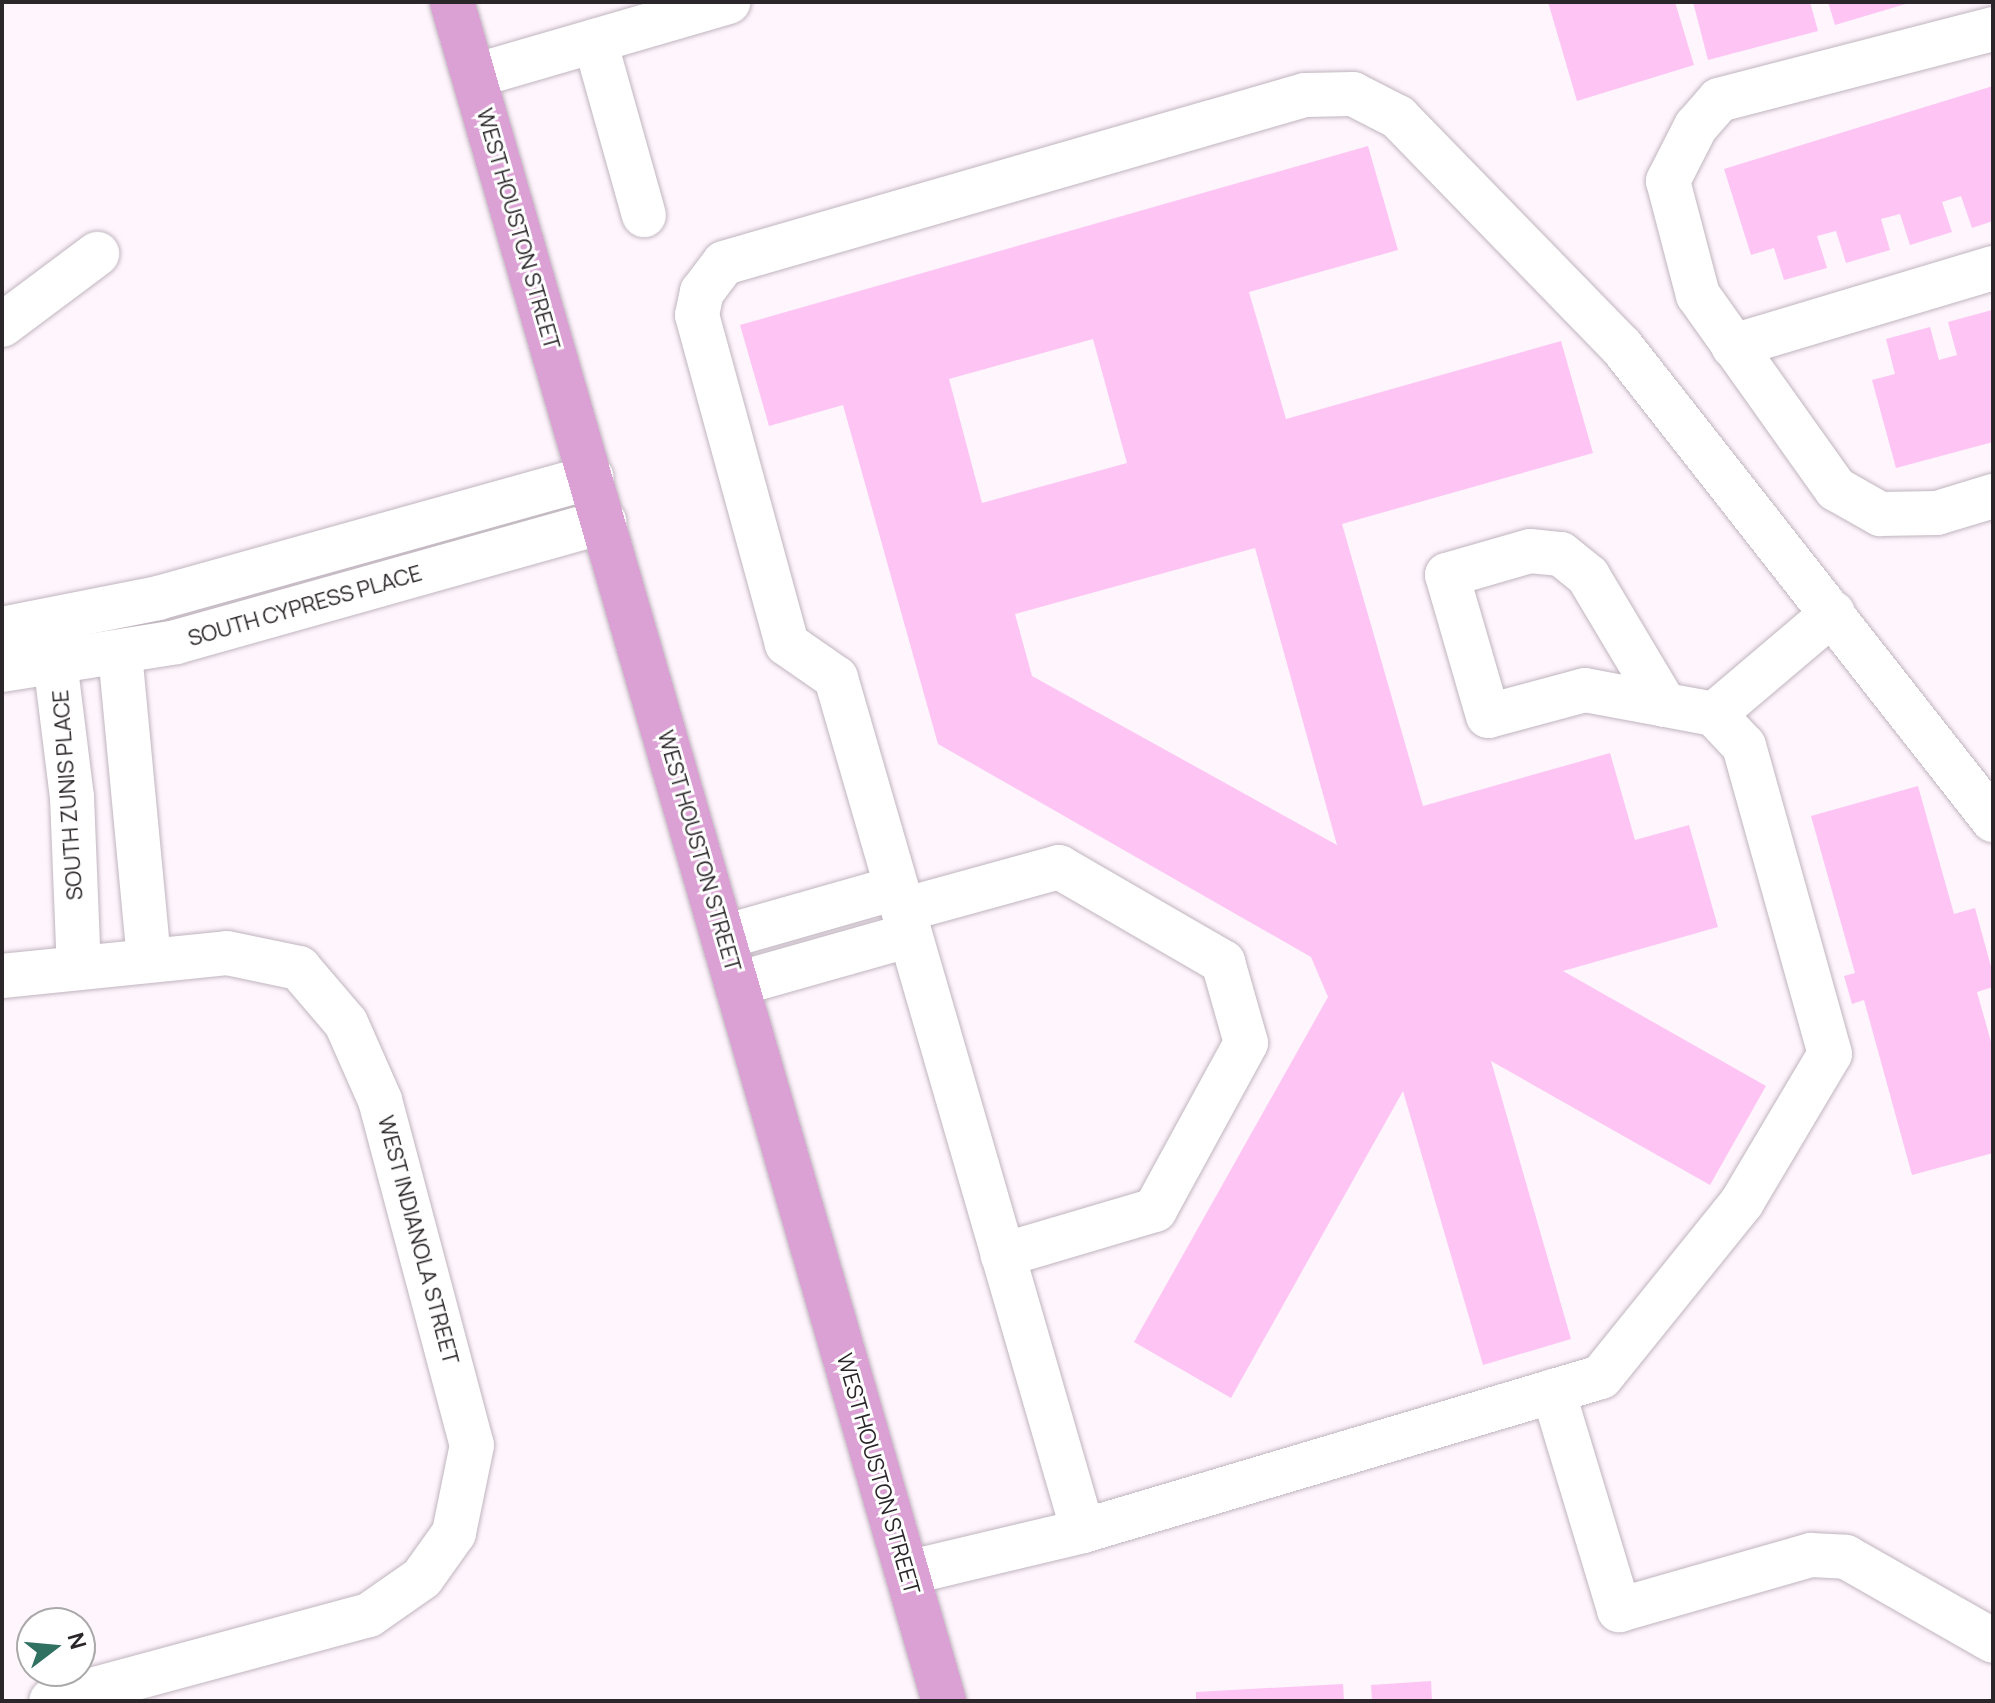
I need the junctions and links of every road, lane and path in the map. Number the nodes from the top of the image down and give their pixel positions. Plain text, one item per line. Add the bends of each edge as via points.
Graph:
1 (452, 2) edge
2 (728, 2) edge
3 (601, 27) edge
4 (1993, 29) edge
5 (474, 76) junction
6 (644, 215) dead end
7 (97, 254) dead end
8 (1993, 268) edge
9 (2, 325) edge
10 (1733, 346) junction
11 (591, 477) junction
12 (1993, 496) edge
13 (604, 522) junction
14 (1833, 613) junction
15 (2, 629) edge
16 (54, 644) junction
17 (120, 653) junction
18 (2, 670) edge
19 (1665, 705) junction
20 (1714, 714) junction
21 (133, 751) junction
22 (68, 758) junction
23 (1993, 820) edge
24 (903, 911) junction
25 (724, 937) junction
26 (149, 961) junction
27 (79, 968) junction
28 (2, 976) edge
29 (737, 984) junction
30 (1003, 1255) junction
31 (1553, 1391) junction
32 (1083, 1531) junction
33 (907, 1573) junction
34 (1993, 1641) edge
35 (51, 1701) edge
36 (944, 1701) edge

1 - 5 main road, WEST HOUSTON STREET
2 - 3 street
3 - 5 street
3 - 6 street
4 - 10 street via 1719,100 1696,126 1668,181 1698,295
5 - 11 main road, WEST HOUSTON STREET
7 - 9 street
8 - 10 street
10 - 12 street via 1836,489 1880,514 1937,513
11 - 13 main road, WEST HOUSTON STREET
11 - 16 street, SOUTH CYPRESS PLACE
13 - 17 street, SOUTH CYPRESS PLACE
13 - 25 main road, WEST HOUSTON STREET
14 - 20 street
14 - 23 street
14 - 24 street via 1621,346 1398,117 1353,94 1305,95 741,256 710,277 697,315 787,644 836,678
15 - 16 street, SOUTH CYPRESS PLACE
16 - 17 street, SOUTH CYPRESS PLACE
16 - 18 street, SOUTH CYPRESS PLACE
16 - 22 street, SOUTH ZUNIS PLACE
17 - 21 street
19 - 19 street via 1585,690 1488,716 1447,575 1530,551 1561,554 1588,576
19 - 20 street
20 - 31 street via 1744,746 1830,1054 1742,1202 1601,1377
21 - 22 street
21 - 26 street
22 - 27 street, SOUTH ZUNIS PLACE
24 - 25 street
24 - 29 street
24 - 30 street
24 - 30 street via 1059,867 1223,962 1246,1043 1155,1210
25 - 29 main road, WEST HOUSTON STREET
26 - 27 street
26 - 35 street, WEST INDIANOLA STREET via 227,953 299,968 346,1023 380,1100 472,1445 454,1533 422,1578 369,1615
27 - 28 street
29 - 33 main road, WEST HOUSTON STREET
30 - 32 street
31 - 32 street
31 - 34 street via 1619,1610 1811,1555 1846,1557
32 - 33 street
33 - 36 main road, WEST HOUSTON STREET

